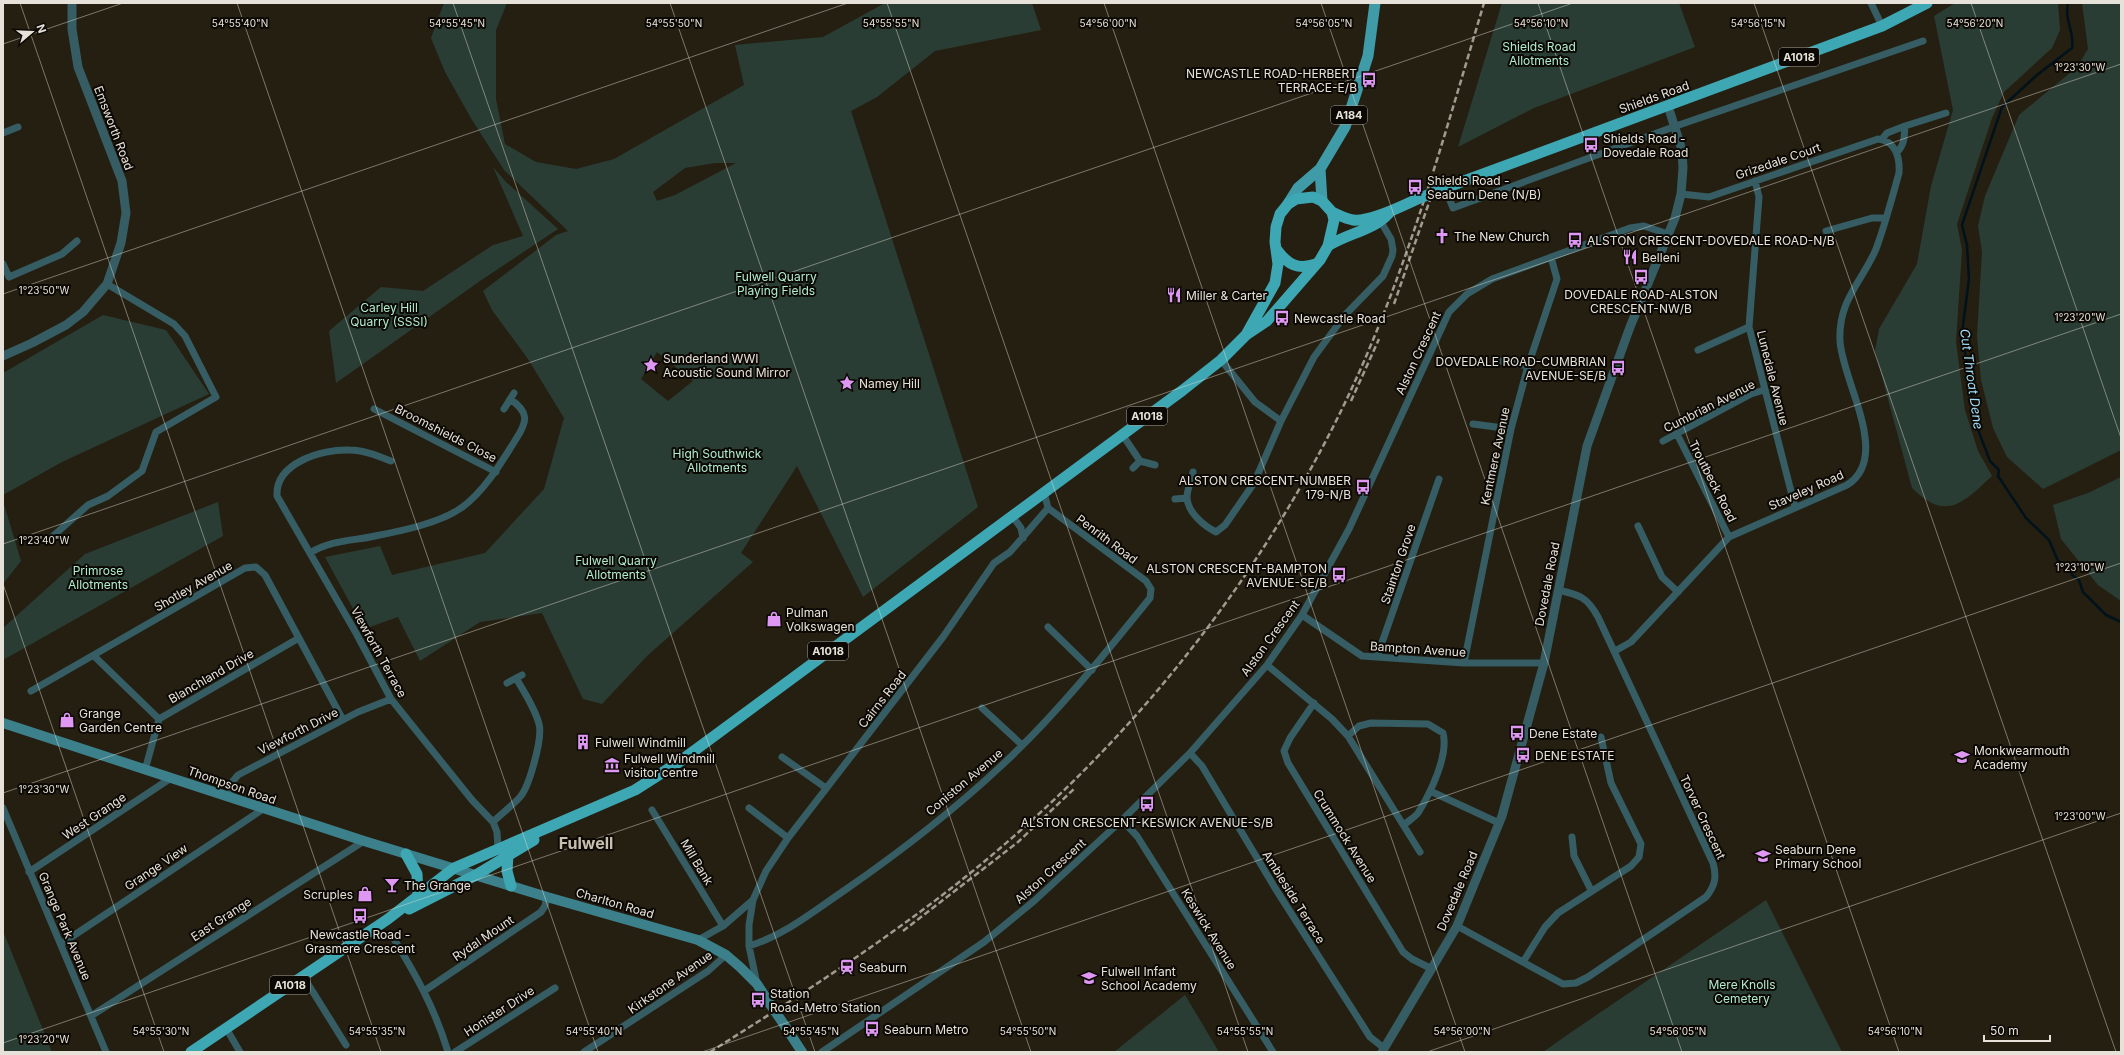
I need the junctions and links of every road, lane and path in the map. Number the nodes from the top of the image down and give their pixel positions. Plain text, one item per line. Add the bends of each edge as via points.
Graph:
1 (72, 3) edge
2 (1375, 3) edge
3 (1871, 3) edge
4 (1927, 3) edge
5 (1882, 26) junction
6 (1923, 41) dead end
7 (1668, 106) junction
8 (1946, 113) dead end
9 (18, 126) dead end
10 (1676, 126) junction
11 (1905, 126) junction
12 (3, 134) edge
13 (1882, 139) junction
14 (1897, 152) junction
15 (1320, 169) junction
16 (1755, 181) junction
17 (1441, 190) junction
18 (1681, 194) junction
19 (1322, 200) junction
20 (1288, 204) junction
21 (1332, 212) junction
22 (1390, 212) junction
23 (1886, 218) junction
24 (1381, 222) junction
25 (1826, 231) dead end
26 (1668, 234) junction
27 (77, 241) dead end
28 (1328, 246) junction
29 (1277, 250) junction
30 (1551, 257) junction
31 (3, 264) edge
32 (1316, 264) junction
33 (107, 284) junction
34 (1749, 327) junction
35 (1246, 335) junction
36 (1698, 350) dead end
37 (3, 356) edge
38 (1221, 360) junction
39 (1495, 360) dead end
40 (1528, 366) junction
41 (1764, 390) junction
42 (374, 409) dead end
43 (504, 409) dead end
44 (1281, 421) junction
45 (1472, 424) dead end
46 (1511, 429) junction
47 (1122, 434) junction
48 (1677, 434) junction
49 (1663, 441) dead end
50 (391, 461) dead end
51 (1140, 461) junction
52 (1156, 465) dead end
53 (1133, 468) dead end
54 (496, 472) junction
55 (1194, 472) dead end
56 (1439, 479) dead end
57 (1044, 492) junction
58 (1187, 498) junction
59 (1175, 499) dead end
60 (1795, 507) junction
61 (1048, 508) junction
62 (1013, 516) junction
63 (1638, 526) dead end
64 (52, 537) dead end
65 (1729, 537) junction
66 (1023, 538) junction
67 (310, 553) junction
68 (1151, 589) joint
69 (1558, 590) junction
70 (1678, 592) junction
71 (1302, 615) junction
72 (1048, 627) dead end
73 (299, 638) junction
74 (1615, 651) junction
75 (94, 656) junction
76 (1377, 657) junction
77 (1464, 663) junction
78 (1544, 663) junction
79 (1267, 665) junction
80 (1092, 670) junction
81 (507, 683) dead end
82 (31, 691) dead end
83 (391, 699) junction
84 (1314, 703) junction
85 (982, 708) dead end
86 (159, 719) junction
87 (343, 720) junction
88 (3, 723) edge
89 (1348, 736) junction
90 (1601, 737) dead end
91 (1022, 745) junction
92 (1190, 753) junction
93 (782, 757) dead end
94 (145, 770) junction
95 (171, 778) junction
96 (826, 788) junction
97 (1430, 791) junction
98 (229, 798) junction
99 (3, 808) edge
100 (749, 808) dead end
101 (263, 810) junction
102 (652, 810) dead end
103 (1122, 820) junction
104 (493, 822) junction
105 (561, 823) junction
106 (1499, 823) junction
107 (1404, 825) junction
108 (1572, 837) dead end
109 (788, 838) junction
110 (364, 841) junction
111 (498, 849) junction
112 (1420, 852) dead end
113 (406, 854) junction
114 (508, 855) junction
115 (454, 868) junction
116 (30, 872) junction
117 (476, 874) junction
118 (511, 886) junction
119 (1591, 890) junction
120 (418, 896) junction
121 (547, 897) junction
122 (753, 900) junction
123 (388, 918) junction
124 (723, 926) junction
125 (1457, 926) junction
126 (394, 939) dead end
127 (698, 940) junction
128 (61, 944) junction
129 (749, 946) junction
130 (726, 955) junction
131 (1522, 962) junction
132 (1432, 969) junction
133 (303, 976) junction
134 (757, 984) junction
135 (555, 988) dead end
136 (424, 991) junction
137 (90, 1016) junction
138 (226, 1028) junction
139 (346, 1045) dead end
140 (1383, 1050) edge
141 (106, 1052) edge
142 (191, 1052) edge
143 (240, 1052) edge
144 (448, 1052) edge
145 (455, 1052) edge
146 (584, 1052) edge
147 (802, 1052) edge
148 (822, 1052) edge
149 (1273, 1052) edge

1 - 33 street, Emsworth Road via 72,29 78,67 122,181 126,213 121,244
2 - 15 main road, A184 via 1368,56 1345,127
3 - 5 street
4 - 5 highway, Shields Road / A1018
5 - 7 highway, Shields Road / A1018
6 - 10 street
7 - 10 street, Dovedale Road
7 - 17 highway, Shields Road / A1018
8 - 11 street
9 - 12 street
10 - 17 street via 1453,208
10 - 18 street, Dovedale Road via 1682,150
11 - 13 street via 1887,133
11 - 14 street, Staveley Road via 1902,148
13 - 14 street
13 - 16 street, Grizedale Court
14 - 23 street, Staveley Road via 1900,161 1899,173
15 - 19 main road
15 - 20 main road, A184 via 1302,184
16 - 18 street, Grizedale Court via 1709,197
16 - 34 street, Lunedale Avenue via 1759,196
17 - 22 highway, Shields Road / A1018, bridge
18 - 26 street, Dovedale Road
19 - 20 highway via 1303,197
19 - 21 highway
20 - 29 highway via 1280,214 1276,227
21 - 22 highway, A1018 via 1352,220
21 - 28 highway via 1333,227
22 - 24 highway, A1018
23 - 25 street via 1872,218
23 - 60 street, Staveley Road via 1876,250 1847,298 1841,322 1841,348 1858,404 1865,460 1856,479
24 - 28 highway, A1018
24 - 44 street via 1391,239 1393,250 1383,276 1345,314 1314,357
26 - 30 street, Alston Crescent via 1644,226 1630,228
26 - 69 street, Dovedale Road via 1630,327 1587,446
27 - 31 street via 62,254 9,277
28 - 32 highway
29 - 32 highway via 1288,263 1305,267
29 - 35 highway, A1018 via 1278,272 1275,283
30 - 40 street, Kentmere Avenue via 1557,279
30 - 71 street, Alston Crescent via 1492,279 1467,294 1449,312 1348,529
32 - 35 highway, A1018 via 1267,321
33 - 37 street via 83,312 66,325
33 - 64 street via 174,324 185,336 216,397 156,432 142,471 108,496 88,505
34 - 36 street
34 - 41 street, Lunedale Avenue
35 - 38 highway, A1018
38 - 44 street via 1255,402
38 - 47 highway, A1018
39 - 40 street
40 - 46 street, Kentmere Avenue
41 - 48 street, Cumbrian Avenue via 1751,394
41 - 60 street, Lunedale Avenue
42 - 54 street, Broomshields Close
43 - 54 street, Broomshields Close via 512,396 521,407 525,422
44 - 58 street via 1254,483 1225,526 1216,532 1206,526 1192,511
45 - 46 street
46 - 77 street, Kentmere Avenue
47 - 51 street
47 - 57 highway, A1018
48 - 49 street, Cumbrian Avenue
48 - 65 street, Troutbeck Road
50 - 67 street, Viewforth Terrace via 370,453 336,450 292,465 283,473 278,484 277,496
51 - 52 street
51 - 53 street
54 - 67 street via 463,507 452,514 375,536 328,544
55 - 58 street
56 - 76 street, Stainton Grove
57 - 61 street
57 - 62 highway, A1018
58 - 59 street
60 - 65 street, Staveley Road
61 - 66 street, Cairns Road
61 - 68 street, Penrith Road via 1146,581
62 - 66 street via 1021,528
62 - 105 highway, A1018 via 679,762 635,790
63 - 70 street via 1662,577
65 - 70 street, Staveley Road
66 - 96 street, Cairns Road via 1010,552 994,563 943,637
67 - 83 street, Viewforth Terrace
68 - 80 street, Coniston Avenue via 1150,598
69 - 74 street, Torver Crescent via 1585,598 1593,608
69 - 78 street, Dovedale Road
70 - 74 street, Staveley Road via 1631,642
71 - 76 street, Bampton Avenue via 1362,656
71 - 79 street, Alston Crescent
72 - 80 street
73 - 75 street, Shotley Avenue via 266,574 256,567 246,568
73 - 86 street, Blanchland Drive
73 - 87 street, Shotley Avenue
74 - 131 street, Torver Crescent via 1712,863 1715,881 1706,897 1576,983 1563,984
75 - 82 street, Shotley Avenue
75 - 86 street
76 - 77 street, Bampton Avenue
77 - 78 street, Bampton Avenue
78 - 106 street, Dovedale Road
79 - 84 street
79 - 92 street, Alston Crescent
80 - 91 street, Coniston Avenue
81 - 104 street via 519,676 536,713 540,737 526,788 521,797
83 - 87 street, Viewforth Drive
83 - 104 street, Viewforth Terrace via 472,800
84 - 89 street
84 - 132 street, Crummock Avenue via 1284,751 1288,763 1404,952
85 - 91 street
86 - 94 street
87 - 98 street, Viewforth Drive via 238,775 233,781
88 - 94 main road, Thompson Road
89 - 97 street via 1359,726 1371,723 1428,724 1444,733 1445,750
89 - 107 street
90 - 119 street via 1611,782 1641,844 1639,856 1631,866
91 - 129 street, Coniston Avenue via 1002,766 965,797 866,875 777,936
92 - 103 street, Alston Crescent
92 - 140 street, Ambleside Terrace via 1202,766 1370,1037
93 - 96 street
94 - 95 main road, Thompson Road
95 - 98 main road, Thompson Road
95 - 116 street, West Grange
96 - 109 street, Cairns Road
97 - 106 street
97 - 107 street via 1417,814
98 - 101 main road, Thompson Road
99 - 116 street, Grange Park Avenue
100 - 109 street
101 - 110 main road, Thompson Road
101 - 128 street, Grange View
102 - 124 street, Mill Bank
103 - 148 street, Alston Crescent via 1034,901 984,942
103 - 149 street, Keswick Avenue via 1137,836
104 - 111 street via 497,832
105 - 111 highway, A1018
105 - 114 highway, A1018
106 - 125 street, Dovedale Road
107 - 112 street
108 - 119 street via 1574,856
109 - 122 street, Cairns Road via 766,871
110 - 113 main road, Thompson Road
110 - 137 street, East Grange
111 - 115 highway, A1018
113 - 115 main road, Thompson Road
113 - 120 highway via 418,874
114 - 117 highway, A1018
114 - 118 highway via 507,871
115 - 117 main road, Charlton Road
115 - 120 highway, A1018
116 - 128 street, Grange Park Avenue
117 - 118 main road, Charlton Road
117 - 123 highway, A1018
118 - 121 main road, Charlton Road
119 - 131 street via 1558,913 1545,927
120 - 123 highway, A1018
121 - 127 main road, Charlton Road
121 - 136 street, Rydal Mount via 541,912
122 - 124 street, Cairns Road
122 - 129 street, Cairns Road
123 - 133 highway, A1018
124 - 127 street, Cairns Road
125 - 131 street, Torver Crescent
125 - 132 street, Dovedale Road
126 - 136 street
127 - 130 main road, Charlton Road
128 - 137 street, Grange Park Avenue
129 - 134 street, Cairns Road
130 - 134 main road, Charlton Road
130 - 146 street, Kirkstone Avenue via 708,971
132 - 140 street, Dovedale Road
133 - 138 highway, A1018
133 - 139 street
134 - 147 main road, Charlton Road, bridge
135 - 145 street, Honister Drive
136 - 144 street via 438,1020
137 - 141 street, Grange Park Avenue
138 - 142 highway, A1018
138 - 143 street

